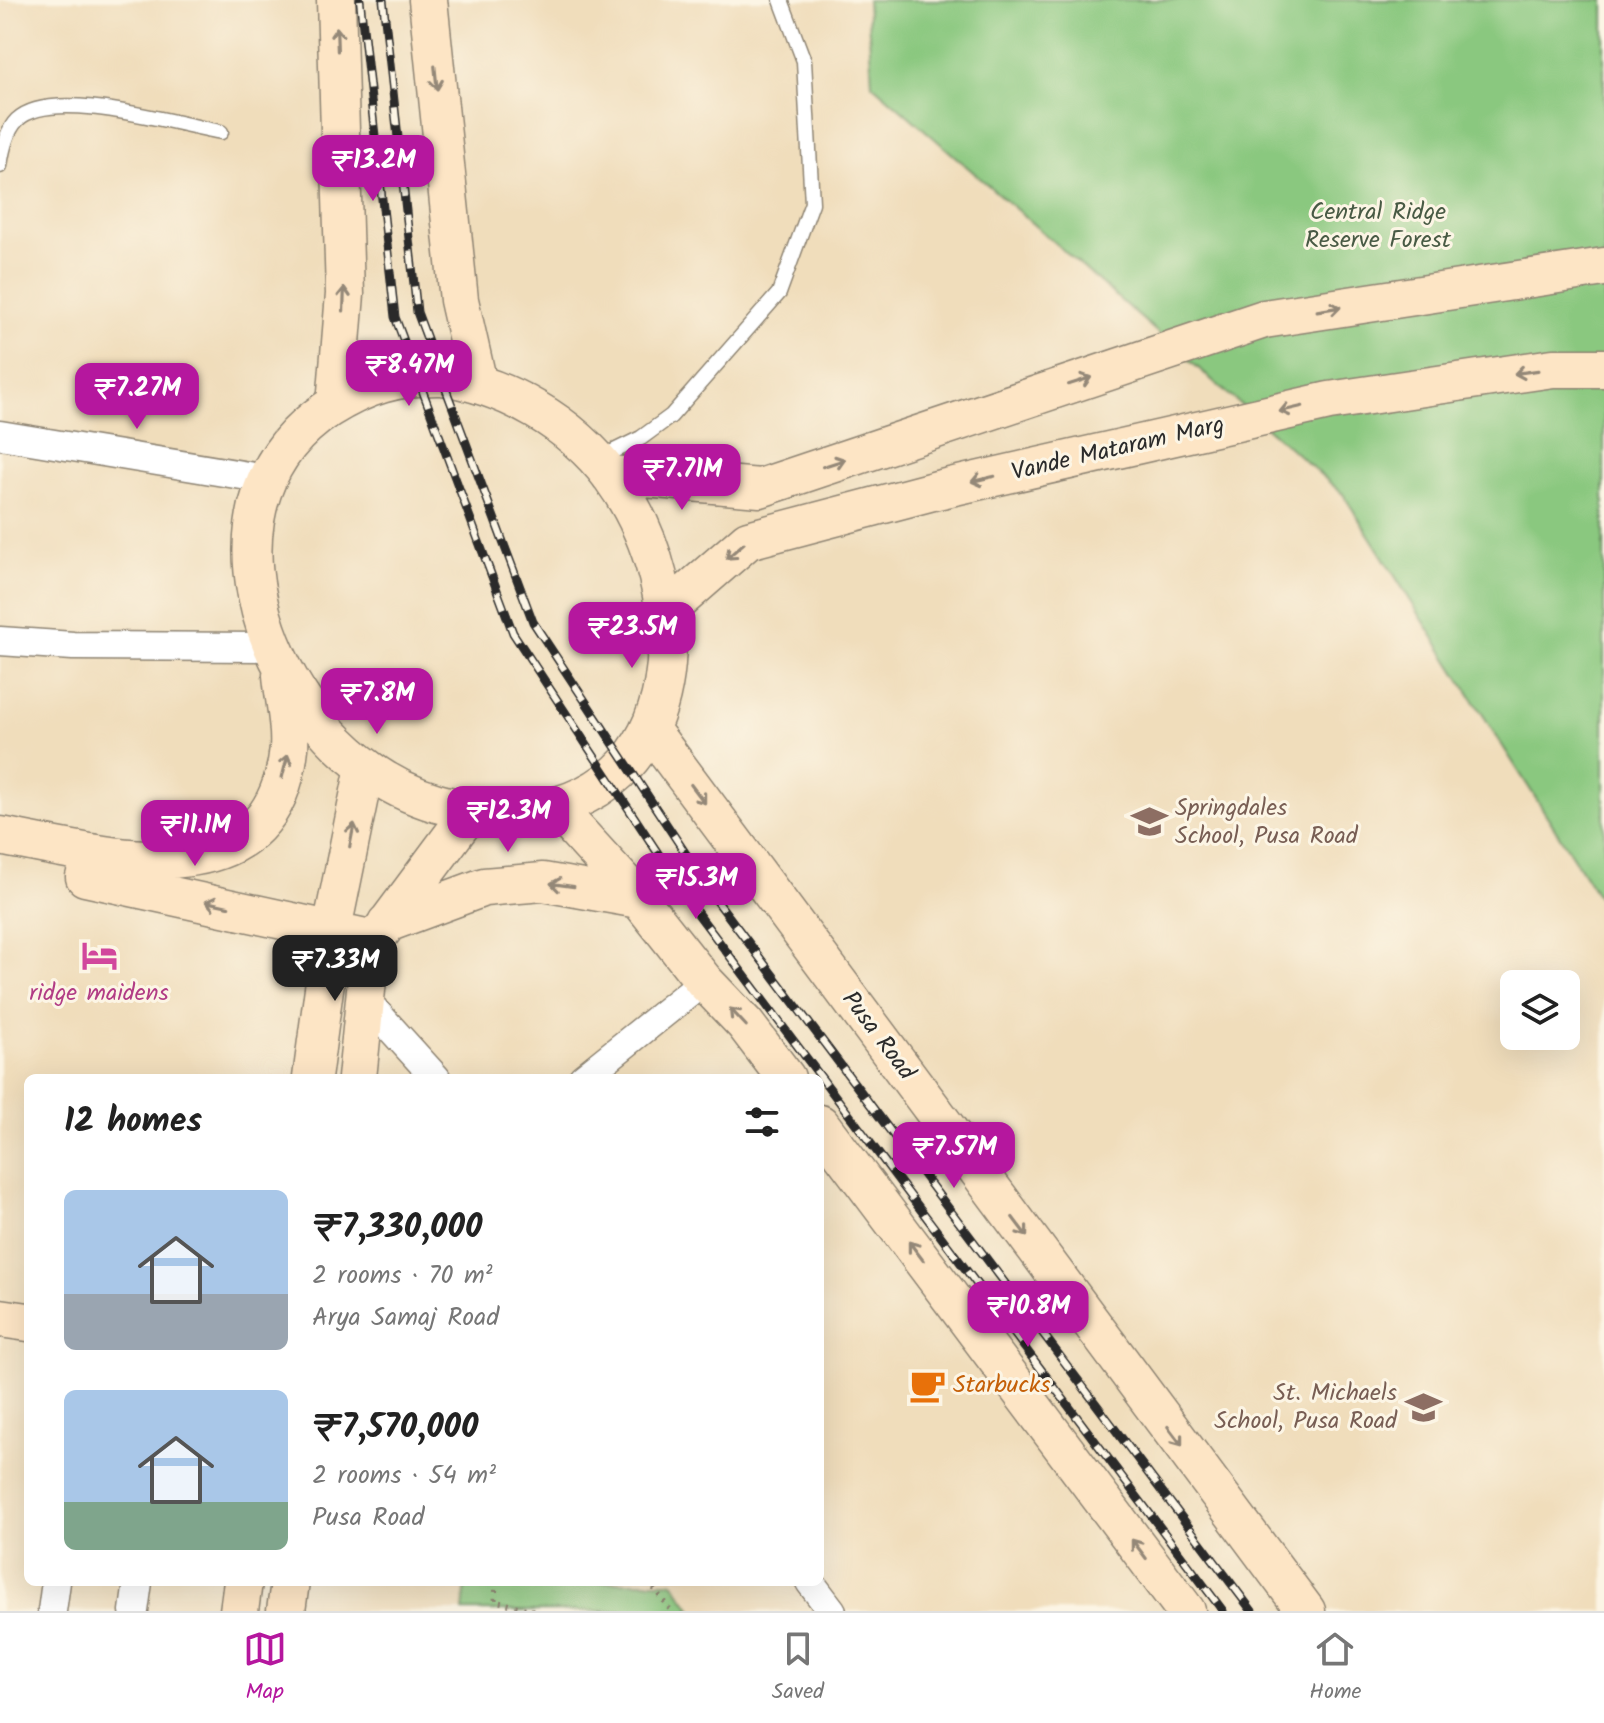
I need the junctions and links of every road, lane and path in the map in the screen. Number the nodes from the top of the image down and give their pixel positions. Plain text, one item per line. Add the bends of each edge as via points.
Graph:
1 (336, 0) edge
2 (428, 0) edge
3 (781, 0) edge
4 (221, 132) dead end
5 (0, 166) edge
6 (1604, 267) edge
7 (1604, 368) edge
8 (478, 384) junction
9 (336, 404) junction
10 (0, 435) edge
11 (604, 468) junction
12 (266, 479) junction
13 (663, 614) junction
14 (0, 641) edge
15 (276, 656) junction
16 (651, 731) junction
17 (365, 767) junction
18 (555, 807) junction
19 (471, 811) junction
20 (0, 836) edge
21 (0, 860) edge
22 (639, 899) junction
23 (336, 915) junction
24 (381, 932) junction
25 (704, 981) junction
26 (366, 1001) junction
27 (313, 1074) edge
28 (357, 1074) edge
29 (432, 1074) edge
30 (588, 1074) edge
31 (783, 1074) edge
32 (824, 1129) edge
33 (0, 1318) edge
34 (24, 1321) edge
35 (55, 1586) edge
36 (137, 1586) edge
37 (242, 1586) edge
38 (289, 1586) edge
39 (496, 1586) edge
40 (652, 1586) edge
41 (813, 1586) edge
42 (52, 1611) edge
43 (134, 1611) edge
44 (239, 1611) edge
45 (286, 1611) edge
46 (537, 1611) edge
47 (671, 1611) edge
48 (832, 1611) edge
49 (1186, 1611) edge
50 (1306, 1611) edge

9 -> 1 main road via 345,294
2 -> 8 main road via 459,300
3 - 11 lane via 804,61 812,203 779,293 671,416
4 - 5 lane via 55,105 34,109 16,121
11 -> 6 main road via 760,488 1264,319
7 -> 13 main road, Vande Mataram Marg via 1553,368 1329,401 937,490 748,540
8 - 9 main road via 442,376 405,377
8 - 11 main road via 551,419
9 - 12 main road via 295,436
10 - 12 street
11 - 13 main road via 642,532
12 - 15 main road via 255,516 253,555 259,602
13 - 16 main road via 663,673
14 - 15 street
15 - 17 main road via 315,718
20 -> 15 main road via 142,862 199,856 242,840 274,802 290,745
16 - 18 main road via 615,778 587,796
16 -> 50 main road, Pusa Road
17 - 19 main road via 412,793
23 -> 17 main road
18 - 19 main road
18 - 22 main road
19 - 24 main road
23 -> 21 main road
22 -> 24 main road via 543,882 484,887
22 - 25 main road
23 - 24 main road
23 - 27 main road
24 - 26 main road via 368,970
25 - 30 street
31 -> 25 main road
26 - 28 main road
26 - 29 street
49 -> 32 main road
33 - 34 main road
35 - 42 street
36 - 43 street
37 - 44 main road
38 - 45 main road
39 - 46 path via 495,1601
40 - 47 path
41 - 48 street

